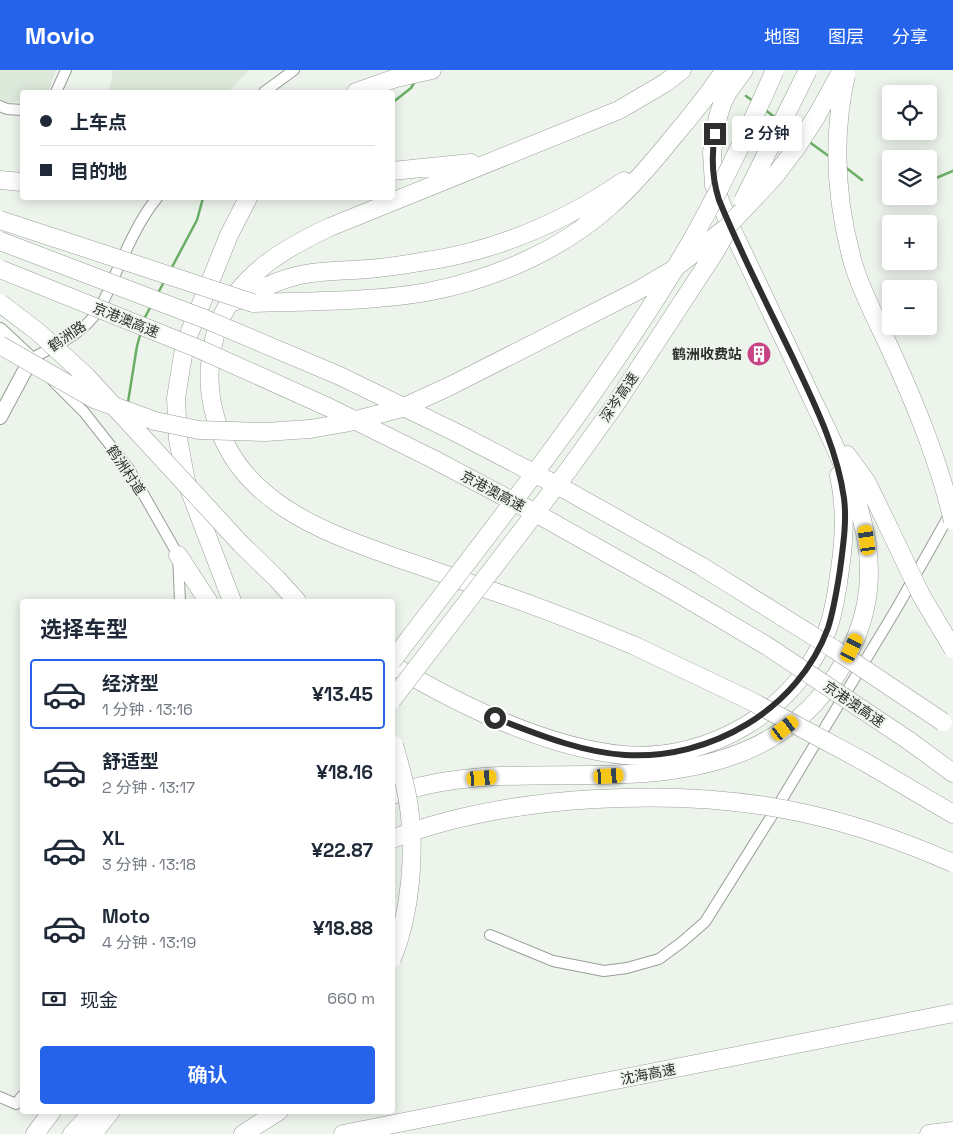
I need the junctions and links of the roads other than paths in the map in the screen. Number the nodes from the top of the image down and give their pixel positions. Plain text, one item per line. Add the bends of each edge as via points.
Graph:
1 (66, 70) edge
2 (294, 70) edge
3 (432, 70) edge
4 (682, 70) edge
5 (725, 70) edge
6 (744, 70) edge
7 (775, 70) edge
8 (808, 70) edge
9 (842, 70) edge
10 (847, 70) edge
11 (57, 90) edge
12 (267, 90) edge
13 (362, 90) edge
14 (0, 106) edge
15 (20, 110) edge
16 (660, 154) junction
17 (506, 156) junction
18 (395, 172) edge
19 (0, 180) edge
20 (20, 182) edge
21 (155, 200) edge
22 (247, 200) edge
23 (0, 220) edge
24 (0, 241) edge
25 (0, 269) edge
26 (0, 303) edge
27 (228, 306) junction
28 (0, 330) edge
29 (0, 345) edge
30 (31, 359) junction
31 (0, 417) edge
32 (823, 422) junction
33 (953, 508) edge
34 (953, 521) edge
35 (178, 555) junction
36 (276, 579) junction
37 (180, 599) edge
38 (207, 599) edge
39 (231, 599) edge
40 (295, 599) edge
41 (301, 599) edge
42 (953, 649) edge
43 (395, 657) edge
44 (395, 667) edge
45 (395, 696) edge
46 (948, 726) edge
47 (395, 752) edge
48 (953, 772) edge
49 (395, 793) edge
50 (953, 814) edge
51 (395, 838) edge
52 (953, 863) edge
53 (490, 935) dead end
54 (395, 949) edge
55 (953, 1013) edge
56 (0, 1098) edge
57 (19, 1100) edge
58 (50, 1114) edge
59 (55, 1114) edge
60 (87, 1114) edge
61 (91, 1114) edge
62 (109, 1114) edge
63 (274, 1114) edge
64 (953, 1131) edge
65 (244, 1133) edge
66 (35, 1134) edge
67 (40, 1134) edge
68 (72, 1134) edge
69 (93, 1134) edge
70 (342, 1134) edge
71 (929, 1134) edge

1 - 11 street
2 - 12 street
3 - 13 highway
4 - 17 highway via 619,110
5 - 16 highway
6 - 32 highway via 728,92 718,117 712,152 714,186 726,219
7 - 43 highway, 深岑高速, bridge via 732,165 690,242 643,317 545,459
8 - 45 highway, 深岑高速, bridge via 757,176 715,252 630,382
9 - 29 highway, bridge via 811,125 774,176 726,228 672,271 402,408 310,429 265,432 200,430 155,421 94,399
10 - 34 highway, bridge via 838,124 838,181 845,231 854,265 920,416
14 - 15 street
16 - 23 highway, bridge via 609,207 583,227 526,261 495,274 427,292 392,296 254,303
16 - 27 highway via 572,214 514,239 423,262 295,276
17 - 18 highway
17 - 27 highway via 297,243 246,280
19 - 20 highway
21 - 30 street, 鹤洲路 via 94,317 80,330
22 - 39 highway via 189,334 176,398 178,439 186,481
24 - 46 highway, 京港澳高速, bridge via 214,323 340,376 459,434 701,566 834,649
25 - 48 highway, 京港澳高速, bridge via 199,349 433,459 539,515 767,646
26 - 36 highway, bridge via 38,332 87,377
27 - 50 highway, bridge via 220,321 210,363 218,429 243,472 290,512 345,540 514,598 635,646 751,701
28 - 30 street
30 - 31 street
30 - 35 street, 鹤洲村道 via 84,412 129,469
32 - 42 highway, bridge via 866,481 921,595
32 - 44 highway via 844,498 845,524 828,628 800,677 751,723 702,745 665,753 625,755 600,752 531,732 462,704
32 - 49 highway via 862,513 868,551 867,602 860,631 843,665 823,694 800,716 770,740 737,756 702,765 644,774 464,779
33 - 53 street via 898,606 705,922 659,959 604,971 553,961
35 - 37 street, 鹤洲村道
35 - 38 highway
36 - 40 highway
36 - 41 highway
47 - 54 highway, bridge via 408,801 412,859 404,920
51 - 52 highway, bridge via 460,818 528,806 606,799 684,799 802,812 887,838
55 - 70 highway, 沈海高速
56 - 57 street
58 - 66 highway
59 - 67 highway
60 - 68 highway
61 - 68 highway
62 - 69 highway
63 - 65 highway
64 - 71 highway

